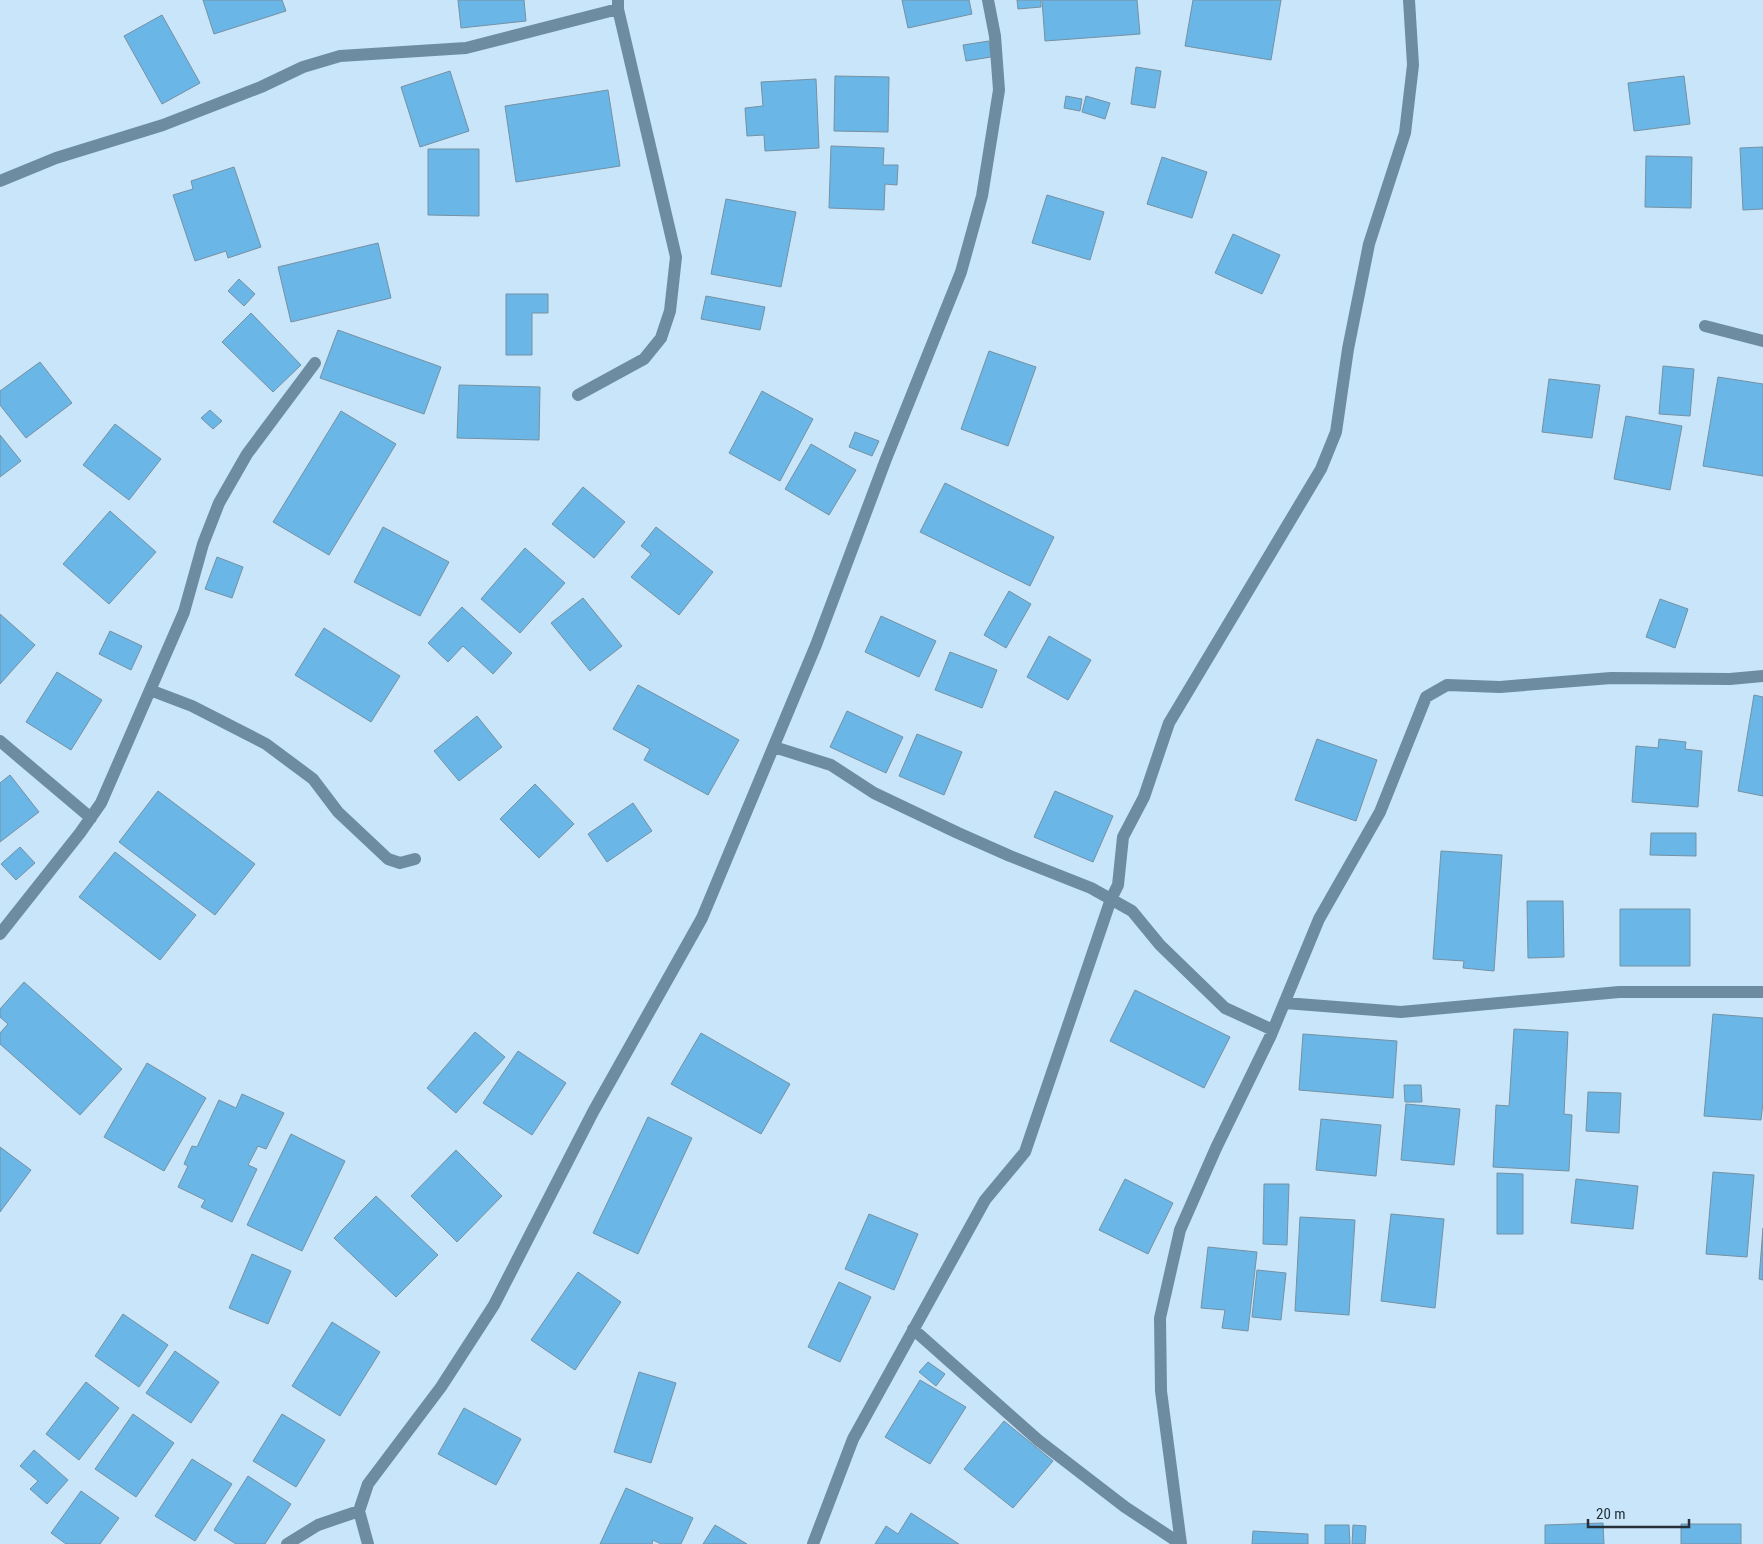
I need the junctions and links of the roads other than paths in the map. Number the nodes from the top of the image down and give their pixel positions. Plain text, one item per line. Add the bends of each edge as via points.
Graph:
1 (988, 0) edge
2 (1409, 0) edge
3 (618, 4) edge
4 (0, 181) edge
5 (1705, 326) dead end
6 (1763, 341) edge
7 (315, 363) dead end
8 (578, 395) dead end
9 (1763, 676) edge
10 (150, 690) junction
11 (0, 741) edge
12 (774, 747) junction
13 (91, 818) junction
14 (415, 859) dead end
15 (1111, 899) junction
16 (0, 934) edge
17 (1763, 992) edge
18 (1285, 1003) junction
19 (1273, 1030) junction
20 (913, 1329) junction
21 (359, 1511) junction
22 (287, 1544) edge
23 (368, 1544) edge
24 (813, 1544) edge
25 (1181, 1544) edge

1 - 12 street via 995,36 999,90 982,196 961,272
2 - 15 street via 1413,65 1405,133 1369,244 1348,349 1336,432 1321,469 1169,723 1144,797 1123,837 1118,885
3 - 4 street via 466,48 340,56 303,67 163,125 56,158
3 - 8 street via 676,257 670,311 661,338 644,359
5 - 6 street
7 - 10 street via 247,454 219,503 203,544 184,612
9 - 18 street via 1730,679 1611,678 1500,687 1447,685 1426,697 1380,812 1319,919
10 - 13 street via 101,803
10 - 14 street via 192,706 266,744 313,779 338,812 388,859 400,862
11 - 13 street
12 - 15 street via 831,765 874,793
12 - 21 street via 702,918 593,1112 494,1305 440,1387 368,1484
13 - 16 street
15 - 19 street via 1132,911 1160,945 1224,1008
15 - 20 street via 1025,1152 985,1200
17 - 18 street via 1619,992 1401,1012
18 - 19 street
19 - 25 street via 1180,1230 1160,1318 1161,1391
20 - 24 street via 853,1439
20 - 25 street via 1038,1440 1124,1507
21 - 22 street via 318,1525
21 - 23 street

